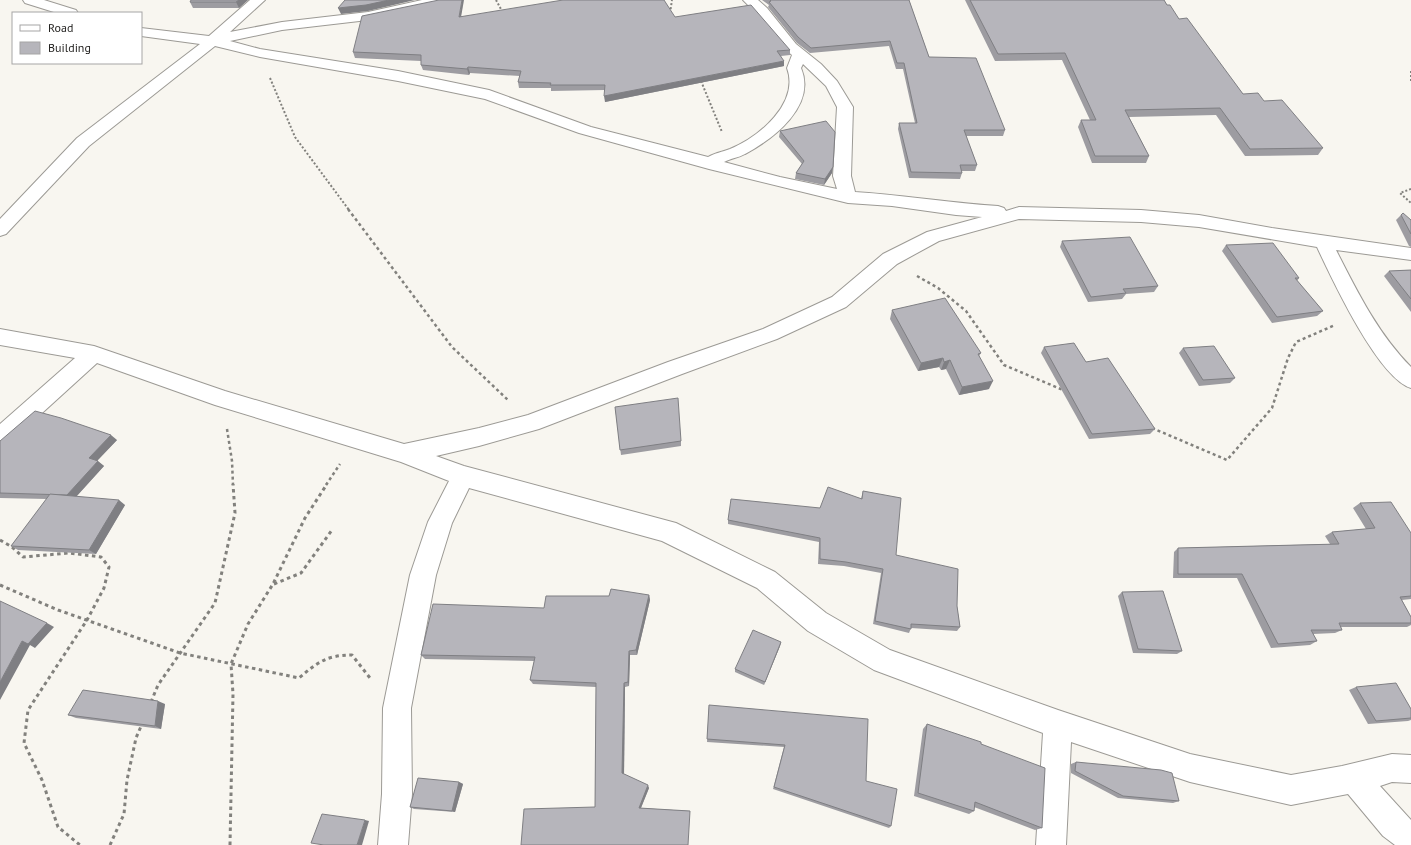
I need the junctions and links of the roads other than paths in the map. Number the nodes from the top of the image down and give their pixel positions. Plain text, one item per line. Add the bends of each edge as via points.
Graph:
1 (30, 0) edge
2 (258, 0) edge
3 (440, 0) edge
4 (750, 0) edge
5 (68, 12) edge
6 (142, 32) edge
7 (212, 41) junction
8 (800, 54) junction
9 (709, 164) junction
10 (848, 197) junction
11 (1019, 213) junction
12 (0, 230) edge
13 (1323, 240) junction
14 (1411, 254) edge
15 (0, 337) edge
16 (94, 354) junction
17 (1411, 380) edge
18 (0, 437) edge
19 (404, 454) junction
20 (463, 476) junction
21 (1058, 724) junction
22 (1411, 769) edge
23 (1354, 778) junction
24 (1411, 839) edge
25 (393, 845) edge
26 (1051, 845) edge

1 - 5 street
2 - 7 street
3 - 7 street via 368,16 276,28
4 - 8 street
6 - 7 street
7 - 9 street via 260,53 488,95 584,130
7 - 12 street via 83,142
8 - 9 street via 794,68 796,92 792,104 777,125 737,152 720,157
8 - 10 street via 832,84 845,107 842,176
9 - 10 street
10 - 11 street
11 - 13 street via 1185,219
11 - 19 street via 933,236 890,259 839,302 770,334 531,423
13 - 14 street
13 - 17 street via 1363,318 1400,370
15 - 16 street
16 - 18 street
16 - 19 street via 223,399
19 - 20 street
20 - 21 street via 667,531 766,580 817,622 884,661
20 - 25 street via 440,522 423,575 397,708 397,794
21 - 23 street via 1190,768 1291,790
21 - 26 street
22 - 23 street via 1392,768
23 - 24 street via 1394,825

